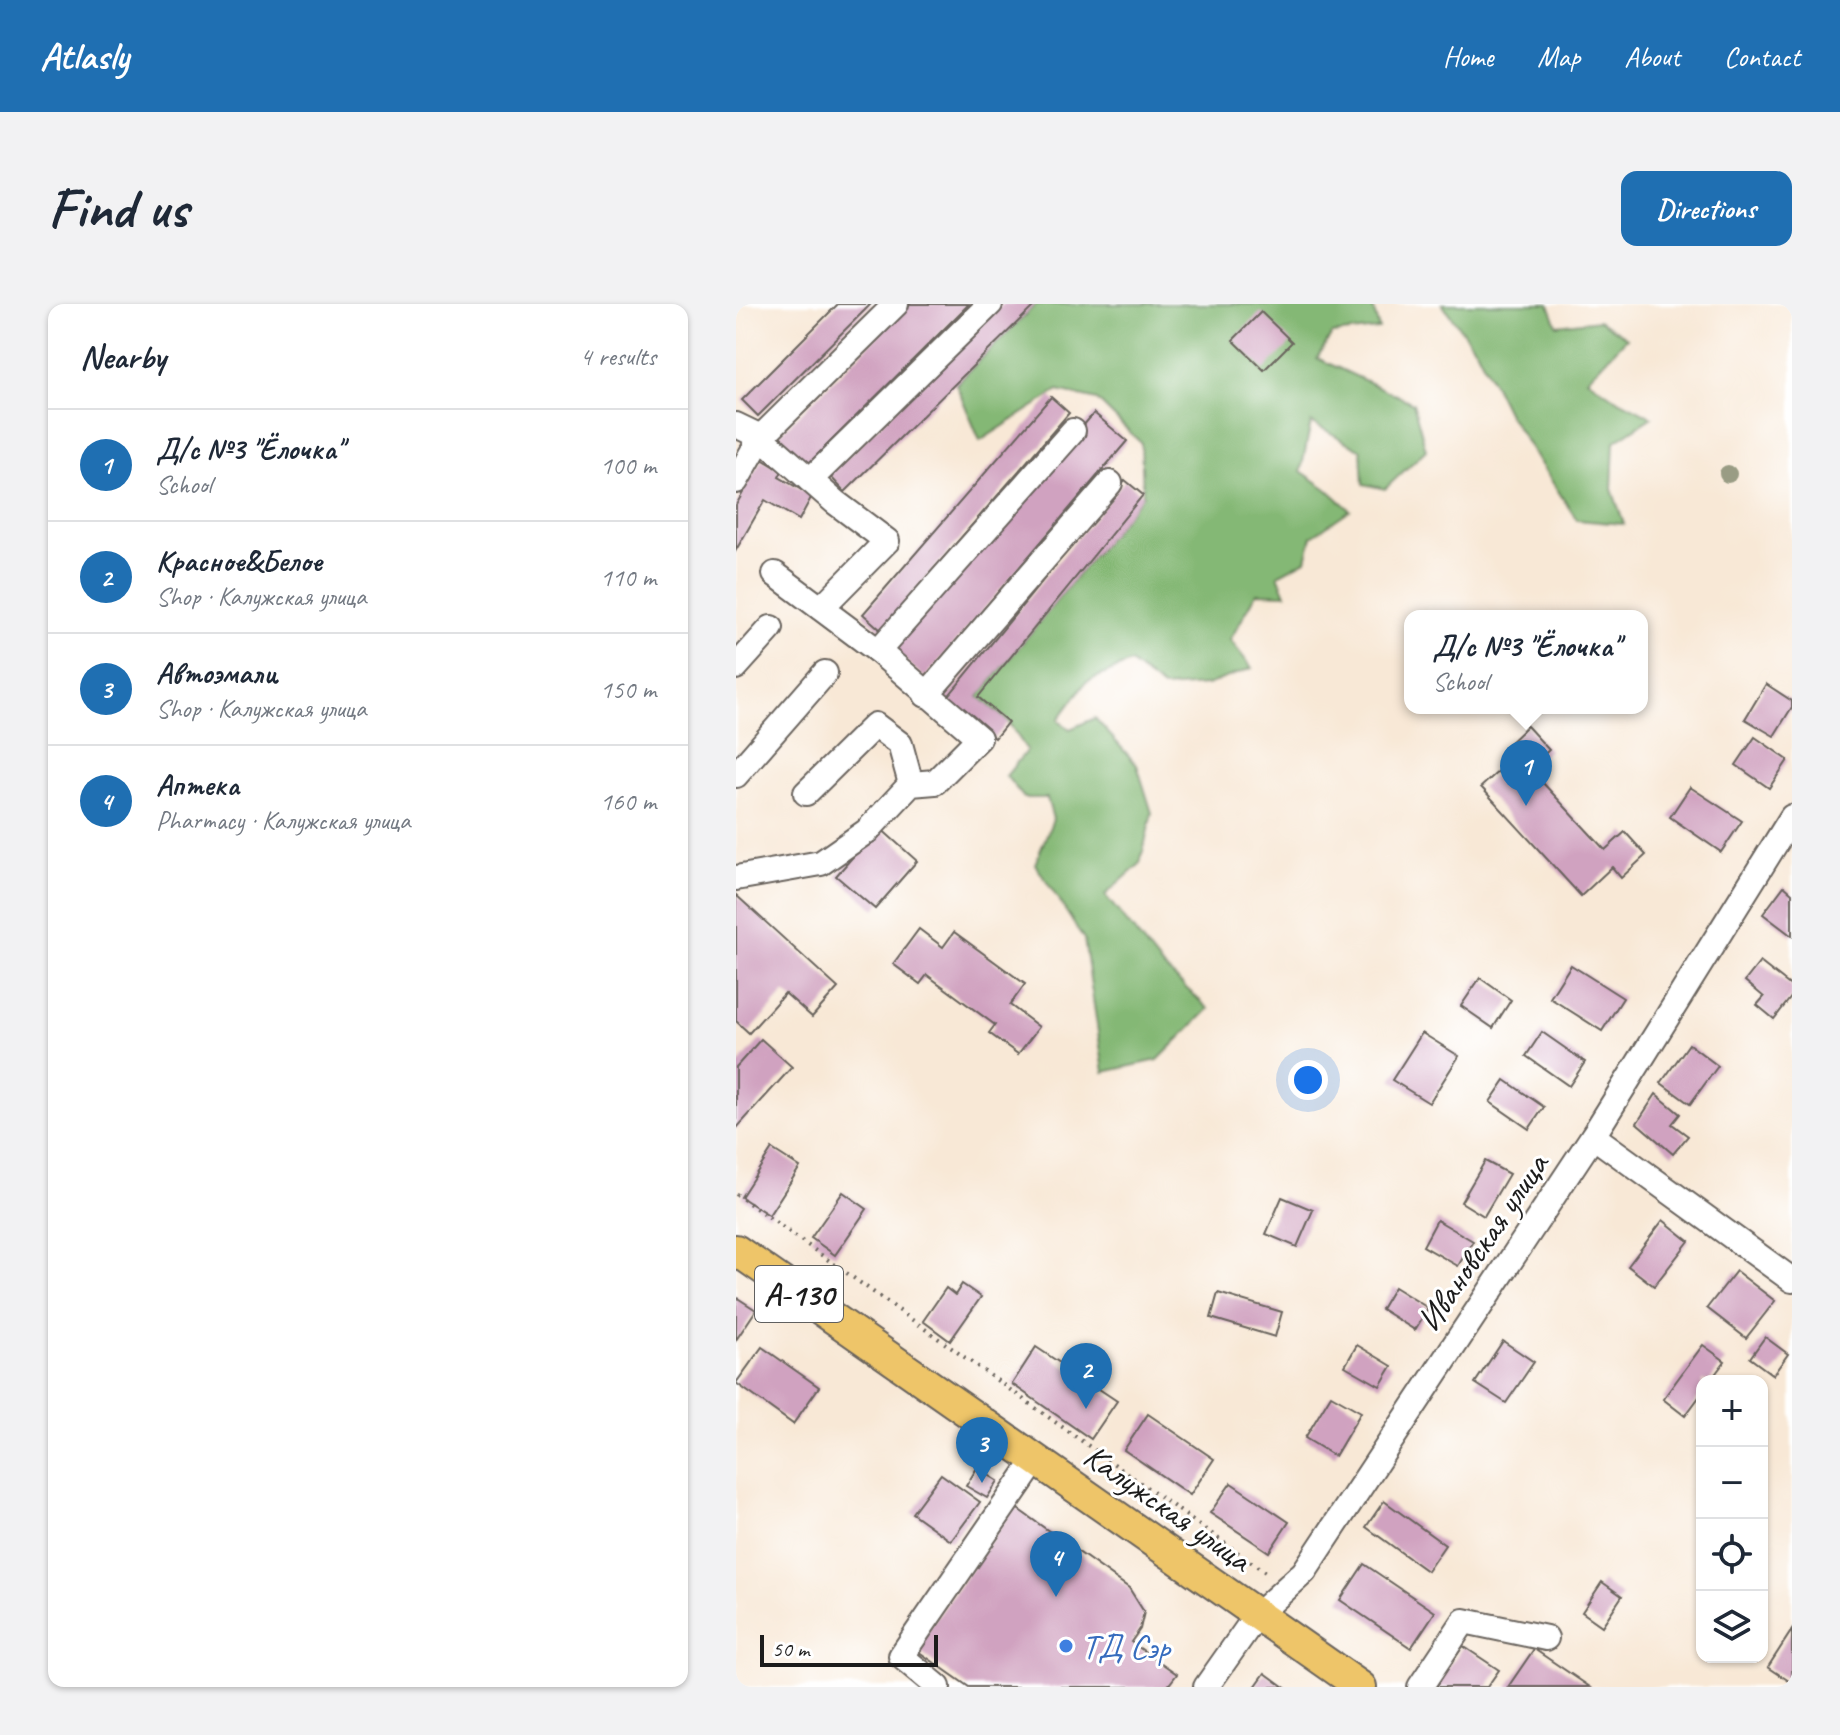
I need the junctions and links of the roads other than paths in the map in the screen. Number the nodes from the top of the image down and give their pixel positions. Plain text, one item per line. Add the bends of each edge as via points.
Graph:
1 (896, 304) edge
2 (990, 304) edge
3 (736, 425) edge
4 (1073, 431) dead end
5 (761, 437) junction
6 (810, 480) junction
7 (736, 481) edge
8 (1110, 483) dead end
9 (775, 574) dead end
10 (821, 608) junction
11 (771, 628) dead end
12 (878, 651) junction
13 (736, 667) edge
14 (825, 673) dead end
15 (926, 695) junction
16 (736, 775) edge
17 (911, 784) junction
18 (806, 793) dead end
19 (1792, 817) edge
20 (736, 878) edge
21 (1593, 1136) junction
22 (736, 1250) edge
23 (1792, 1280) edge
24 (1035, 1461) junction
25 (1256, 1616) junction
26 (1546, 1638) dead end
27 (938, 1687) edge
28 (1206, 1687) edge
29 (1361, 1687) edge
30 (1420, 1687) edge

1 - 5 street
2 - 6 street
3 - 5 street
4 - 12 street
5 - 6 street
5 - 7 street
6 - 10 street via 887,541
8 - 15 street
9 - 10 street
10 - 12 street
11 - 13 street
12 - 15 street
14 - 16 street
15 - 17 street via 979,738 935,782
17 - 18 street via 900,744 875,725
17 - 20 street via 867,831 821,863
19 - 21 street, Ивановская улица
21 - 23 street
21 - 25 street, Ивановская улица via 1304,1572
22 - 24 main road, Калужская улица / А-130
24 - 25 main road, Калужская улица / А-130
24 - 27 street via 901,1656
25 - 28 street, Ивановская улица
25 - 29 main road, Калужская улица / А-130
26 - 30 street via 1464,1621

